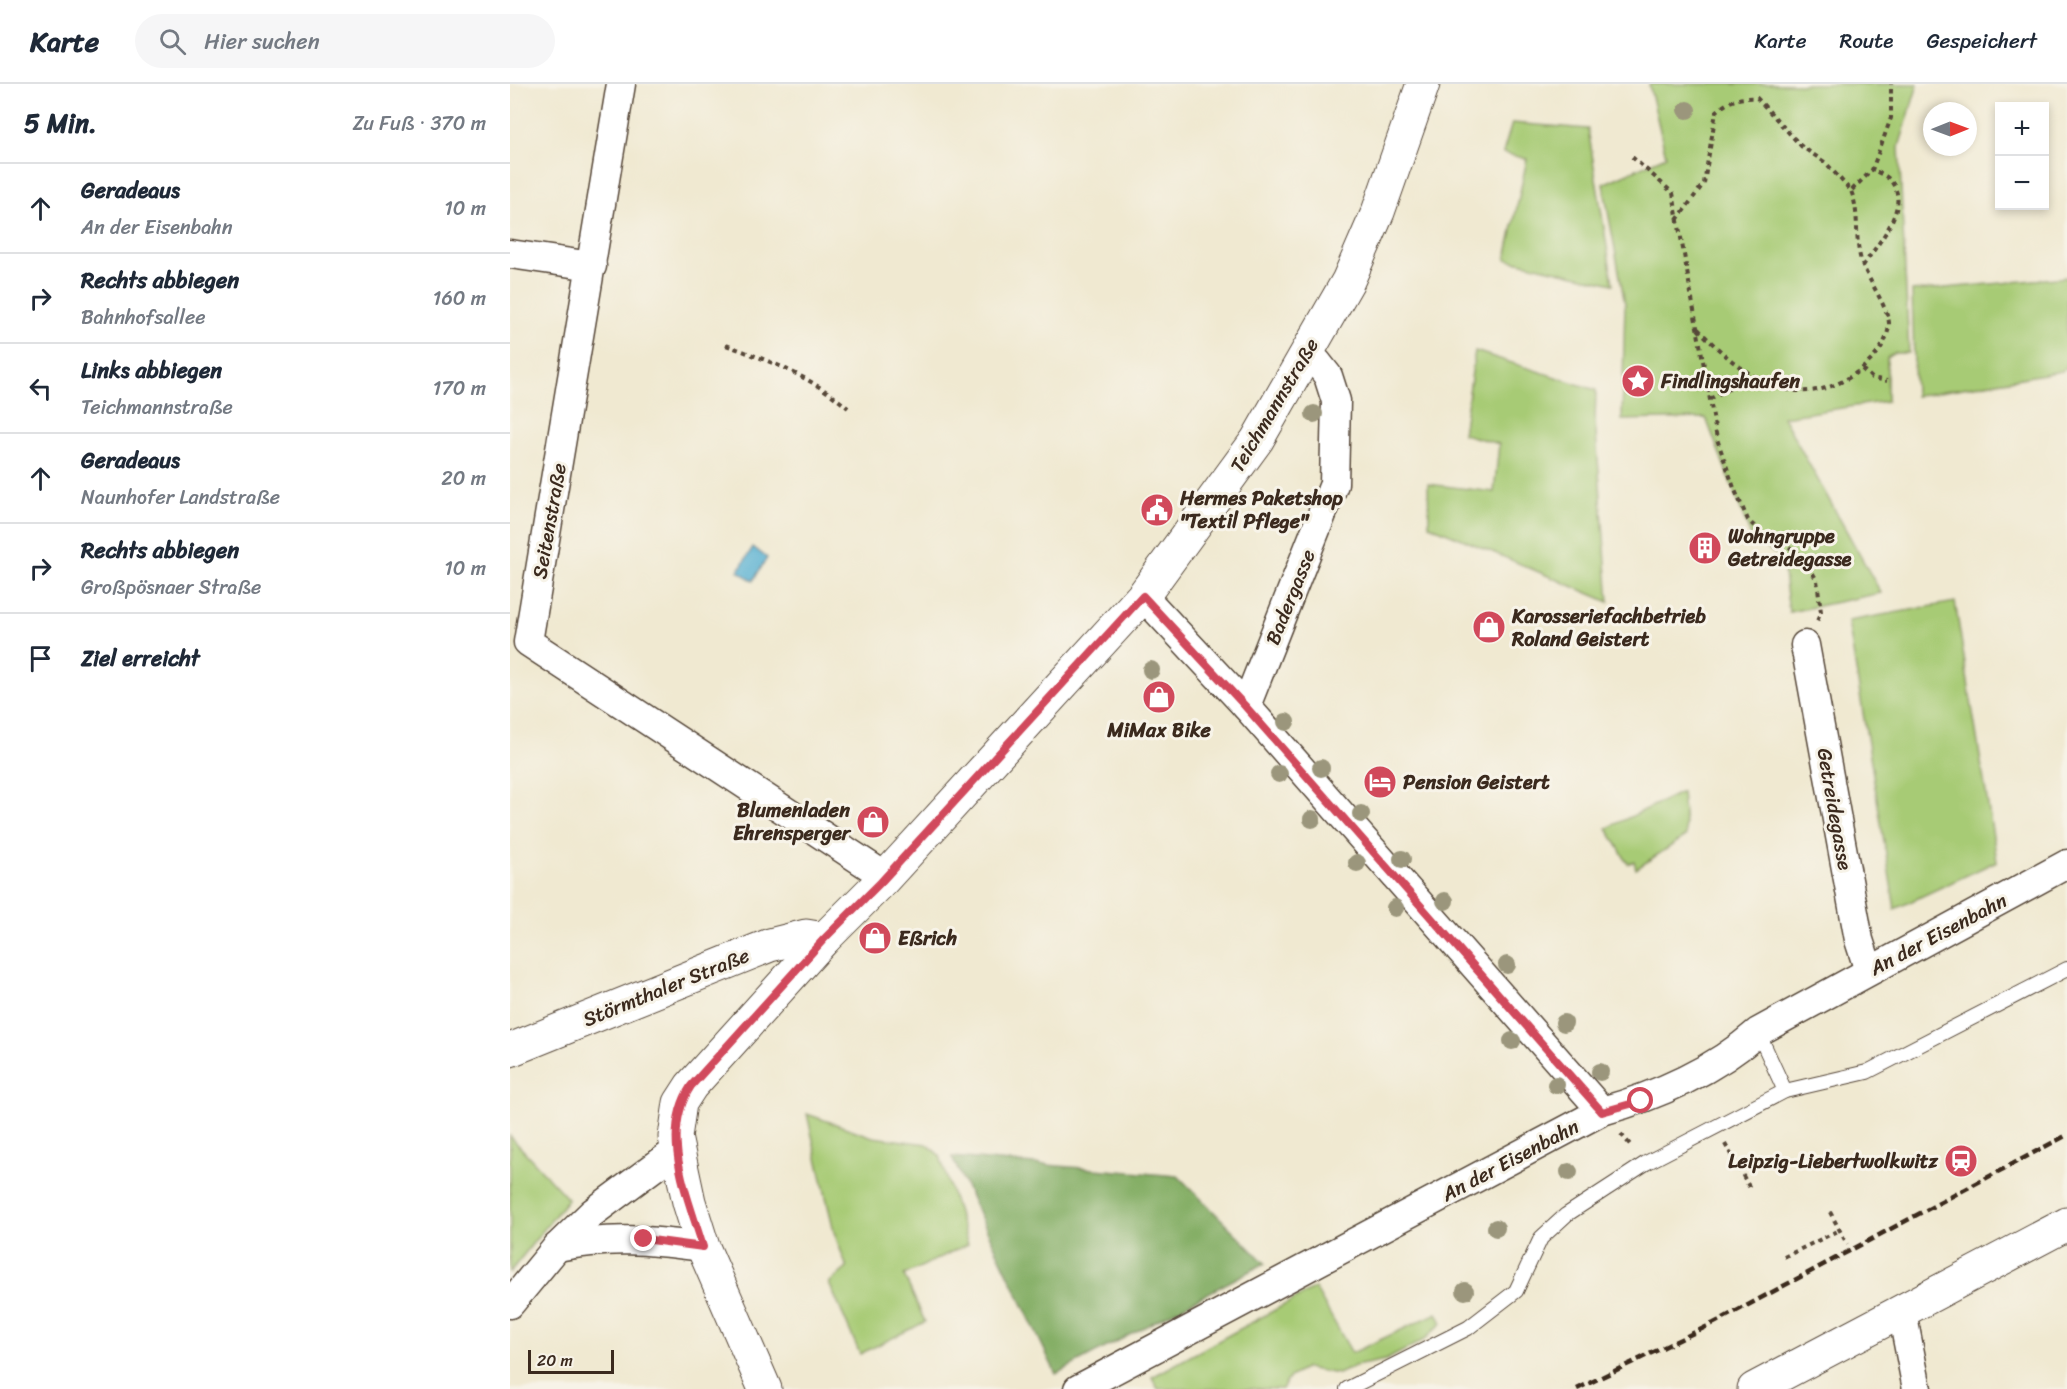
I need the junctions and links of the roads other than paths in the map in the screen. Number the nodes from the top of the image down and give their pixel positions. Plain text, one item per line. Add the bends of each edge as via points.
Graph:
1 (621, 84) edge
2 (1423, 84) edge
3 (510, 255) edge
4 (592, 266) junction
5 (1306, 354) junction
6 (1143, 596) junction
7 (519, 640) edge
8 (1805, 645) road end
9 (1245, 706) junction
10 (2067, 864) edge
11 (886, 877) junction
12 (824, 939) junction
13 (2067, 969) edge
14 (1869, 971) junction
15 (1758, 1032) junction
16 (510, 1050) edge
17 (1785, 1091) junction
18 (1611, 1122) junction
19 (677, 1150) junction
20 (2067, 1224) edge
21 (557, 1247) junction
22 (703, 1247) junction
23 (510, 1304) edge
24 (1902, 1312) junction
25 (765, 1389) edge
26 (1078, 1389) edge
27 (1347, 1389) edge
28 (1754, 1389) edge
29 (1917, 1389) edge

1 - 4 street, Seitenstraße
2 - 5 street, Teichmannstraße via 1348,281
3 - 4 street
4 - 7 street, Seitenstraße
5 - 6 street, Teichmannstraße via 1257,440
5 - 9 street, Badergasse via 1328,376 1336,401 1334,484
6 - 9 street
6 - 11 street, Teichmannstraße
7 - 11 street, Seitenstraße
8 - 14 street, Getreidegasse via 1859,940
9 - 18 street
10 - 14 street, An der Eisenbahn
11 - 12 street, Teichmannstraße
12 - 16 street, Störmthaler Straße via 806,936 770,945
12 - 19 street, Teichmannstraße via 691,1086 676,1119
13 - 17 lane via 1867,1072
14 - 15 street, An der Eisenbahn
15 - 17 lane
15 - 18 street, An der Eisenbahn via 1737,1050 1641,1101
17 - 27 lane via 1646,1163 1558,1222 1541,1238 1516,1291 1468,1328
18 - 26 street, An der Eisenbahn
19 - 21 street via 592,1213
19 - 22 street, Teichmannstraße
20 - 24 street
21 - 22 street via 595,1240 644,1239
21 - 23 street
22 - 25 street, Teichmannstraße
24 - 28 street
24 - 29 street

